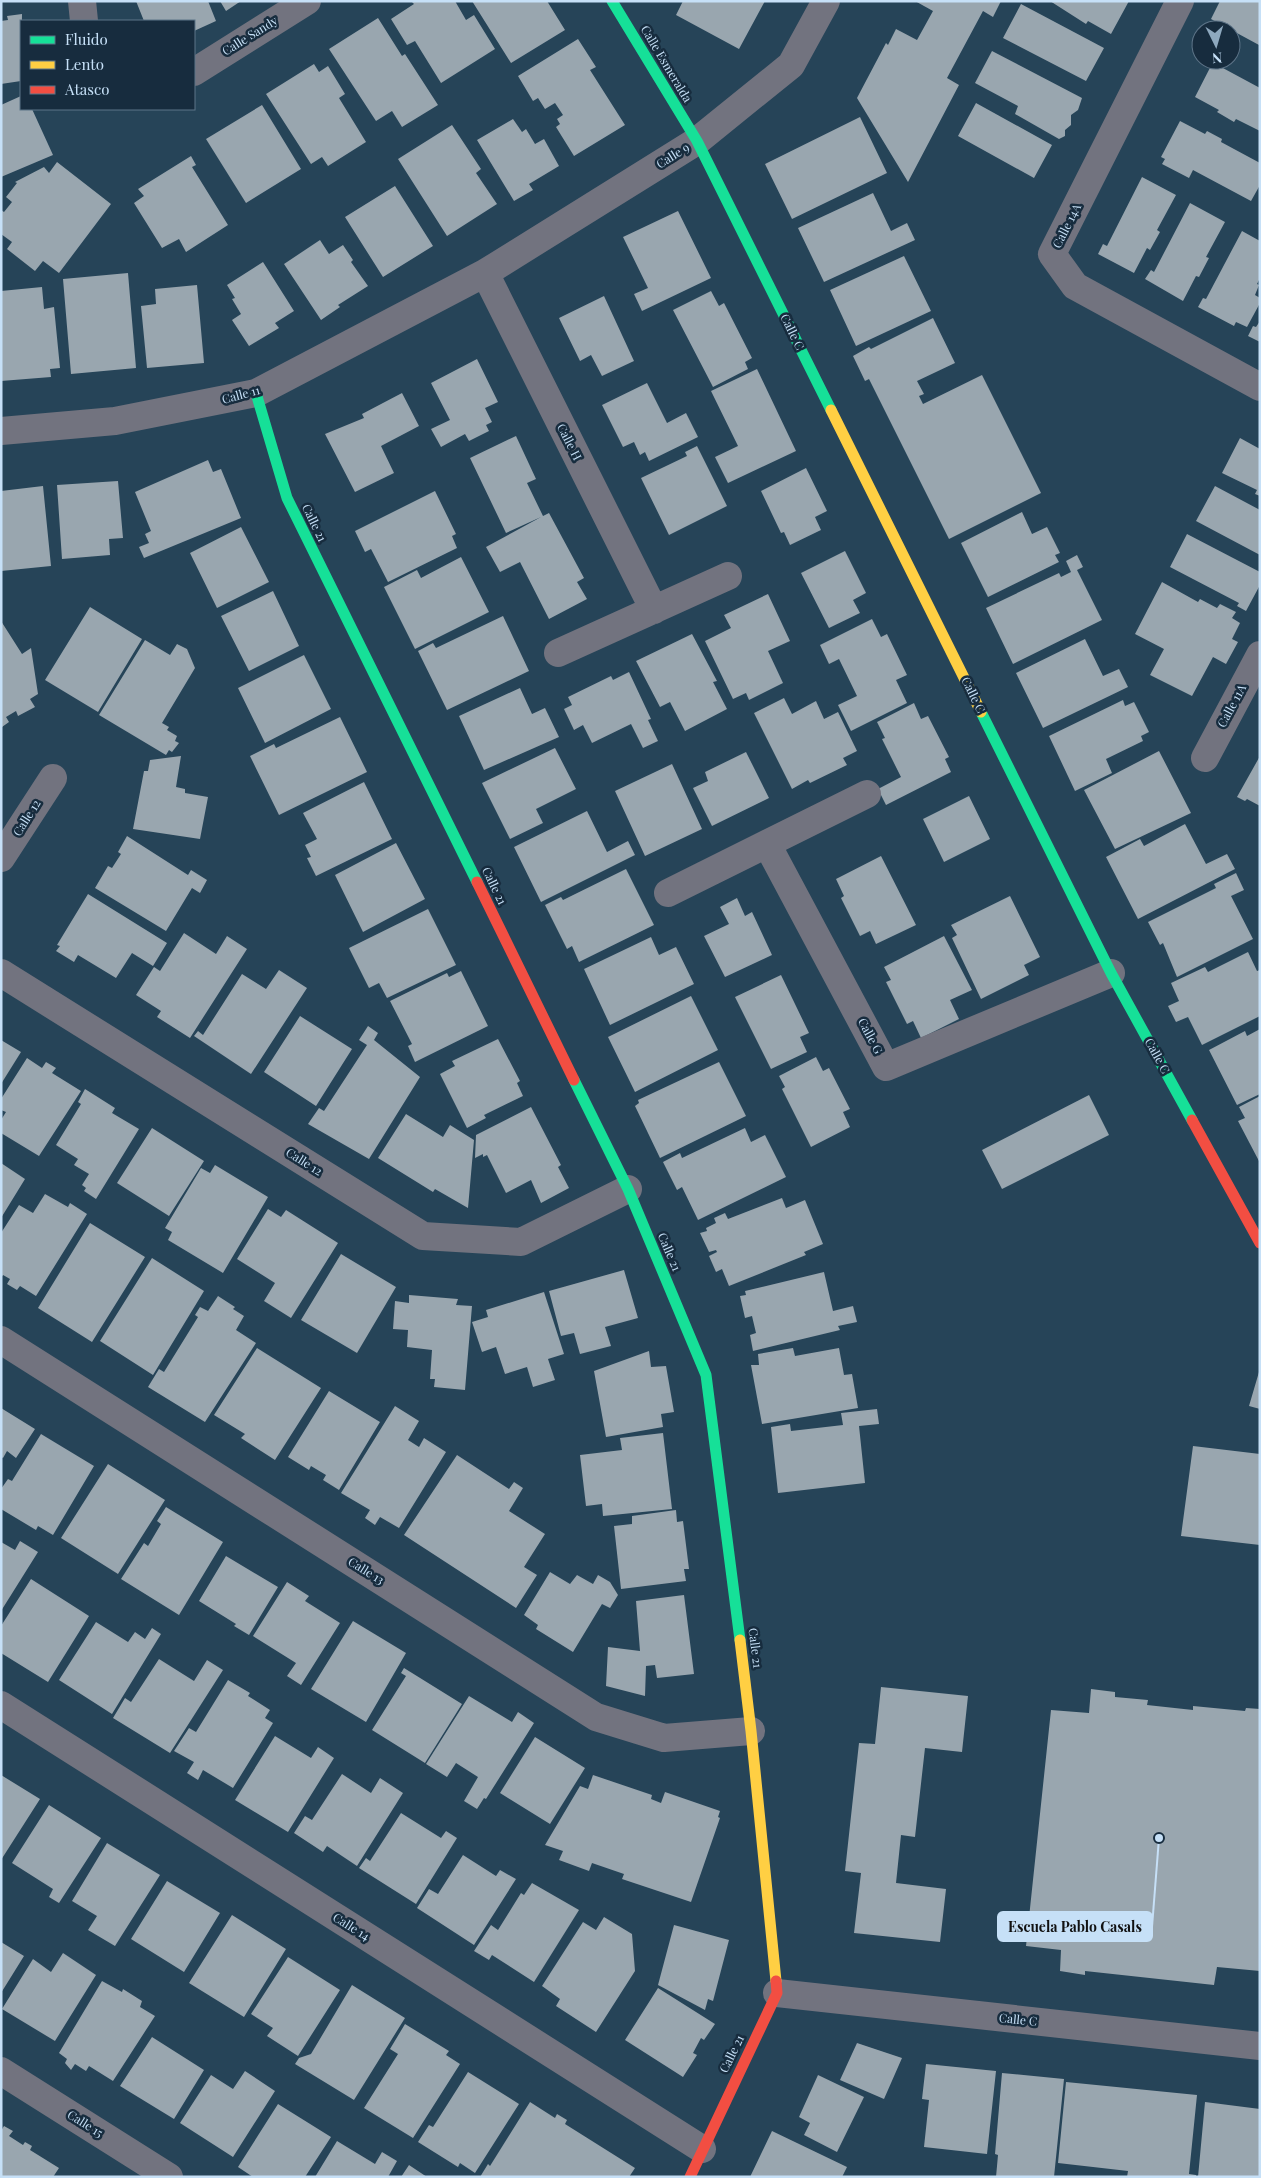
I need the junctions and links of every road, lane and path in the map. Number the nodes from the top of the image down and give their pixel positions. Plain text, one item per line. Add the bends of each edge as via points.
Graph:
1 (82, 1) edge
2 (307, 1) edge
3 (612, 1) edge
4 (826, 1) edge
5 (1180, 1) edge
6 (84, 20) edge
7 (195, 71) edge
8 (697, 141) junction
9 (485, 273) junction
10 (1260, 386) edge
11 (256, 393) junction
12 (1, 431) edge
13 (728, 576) dead end
14 (654, 610) junction
15 (558, 653) dead end
16 (1260, 655) edge
17 (1205, 758) dead end
18 (53, 778) dead end
19 (867, 794) dead end
20 (767, 844) junction
21 (1, 858) edge
22 (668, 893) dead end
23 (1, 973) edge
24 (1111, 973) junction
25 (628, 1189) junction
26 (1260, 1243) edge
27 (1, 1340) edge
28 (1, 1705) edge
29 (751, 1730) junction
30 (777, 1993) junction
31 (1260, 2046) edge
32 (1, 2071) edge
33 (702, 2149) junction
34 (169, 2177) edge
35 (690, 2177) edge

1 - 6 street
2 - 7 street, Calle Sandy
3 - 8 street, Calle Esmeralda
4 - 8 street, Calle 9 via 791,65
5 - 10 street, Calle 14A via 1052,254 1075,286
8 - 9 street, Calle 9
8 - 24 street, Calle C
9 - 11 street, Calle 11
9 - 14 street, Calle H
11 - 12 street, Calle 11 via 116,421
11 - 25 street, Calle 21 via 287,498
13 - 14 street
14 - 15 street
16 - 17 street, Calle 11A
18 - 21 street, Calle 12
19 - 20 street
20 - 22 street
20 - 24 street, Calle G via 886,1067
23 - 25 street, Calle 12 via 423,1236 521,1242
24 - 26 street, Calle C
25 - 29 street, Calle 21 via 706,1374
27 - 29 street, Calle 13 via 596,1717 664,1738
28 - 33 street, Calle 14
29 - 30 street, Calle 21
30 - 31 street, Calle C
30 - 33 street, Calle 21
32 - 34 street, Calle 15
33 - 35 street, Calle 21

